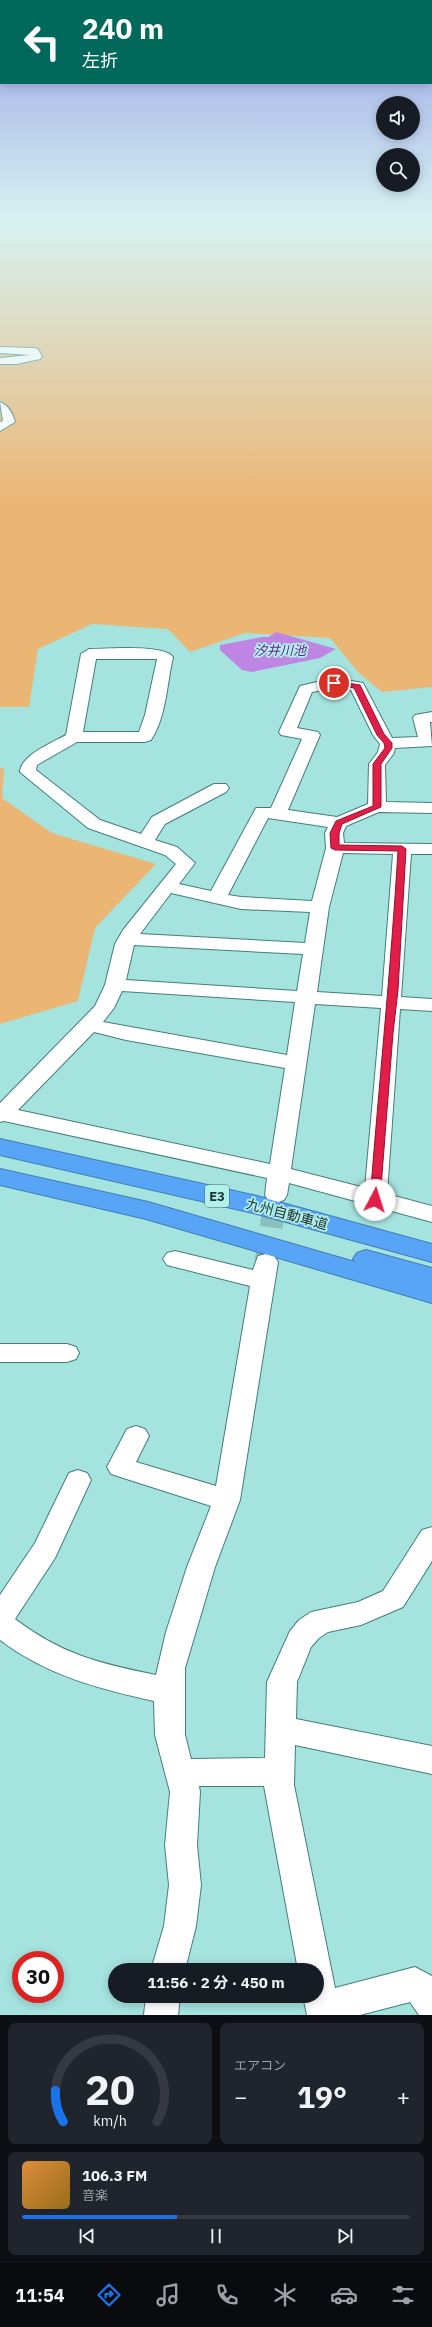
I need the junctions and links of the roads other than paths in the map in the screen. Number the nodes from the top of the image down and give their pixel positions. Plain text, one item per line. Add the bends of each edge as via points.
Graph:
1 (0, 350) edge
2 (0, 361) edge
3 (0, 406) edge
4 (0, 427) edge
5 (432, 717) edge
6 (74, 737) junction
7 (429, 741) edge
8 (388, 743) junction
9 (220, 788) dead end
10 (377, 807) junction
11 (432, 808) edge
12 (278, 813) junction
13 (339, 823) junction
14 (145, 842) junction
15 (335, 848) junction
16 (402, 849) junction
17 (432, 849) edge
18 (167, 887) junction
19 (217, 898) junction
20 (320, 907) junction
21 (127, 939) junction
22 (313, 949) junction
23 (115, 985) junction
24 (306, 997) junction
25 (392, 1002) junction
26 (432, 1005) edge
27 (90, 1025) junction
28 (295, 1063) junction
29 (1, 1113) edge
30 (0, 1147) edge
31 (0, 1171) edge
32 (279, 1173) junction
33 (0, 1177) edge
34 (276, 1195) tunnel mouth
35 (375, 1200) junction
36 (432, 1214) edge
37 (432, 1253) edge
38 (175, 1259) dead end
39 (432, 1276) edge
40 (432, 1294) edge
41 (67, 1352) dead end
42 (0, 1353) edge
43 (136, 1436) dead end
44 (78, 1480) dead end
45 (227, 1500) junction
46 (432, 1538) edge
47 (0, 1618) edge
48 (0, 1624) edge
49 (170, 1691) junction
50 (280, 1729) junction
51 (432, 1760) edge
52 (279, 1772) junction
53 (181, 1774) junction
54 (170, 1963) edge
55 (314, 1963) edge
56 (324, 2001) edge
57 (162, 2003) edge
58 (432, 2005) edge
59 (161, 2015) edge

1 - 2 street via 30,350 34,351 36,357
3 - 4 street via 9,422
5 - 7 street via 421,718
6 - 6 street via 145,737 153,715 165,657 157,654 89,654
6 - 14 street via 31,762 28,772 94,824
7 - 8 street
8 - 10 street via 386,753 377,764
8 - 12 street via 381,735 357,686 334,683 306,689 287,732 312,735
9 - 14 street via 158,821
10 - 11 street
10 - 13 street
12 - 13 street
12 - 19 street via 262,812
13 - 15 street via 334,833
14 - 18 street via 171,851 186,863
15 - 16 street
15 - 20 street
16 - 17 street
16 - 25 street
18 - 19 street
18 - 21 street
19 - 20 street via 241,903
20 - 22 street
21 - 22 street
21 - 23 street
22 - 24 street
23 - 24 street
23 - 27 street via 104,1008
24 - 25 street
24 - 28 street
25 - 26 street
25 - 35 street
27 - 28 street via 126,1034
27 - 29 street
28 - 32 street
29 - 32 street
30 - 37 highway, 九州自動車道 / E3 via 257,1205
31 - 39 highway, 九州自動車道 / E3 via 208,1218
32 - 34 street
32 - 35 street
33 - 40 highway via 148,1211
35 - 36 street
38 - 45 street via 265,1271
41 - 42 street
43 - 45 street via 120,1467
44 - 47 street via 45,1550
45 - 49 street via 201,1567 180,1632 171,1668
46 - 50 street via 393,1599 361,1613 321,1621 308,1629 300,1640 282,1682
48 - 49 street via 57,1661
49 - 53 street via 170,1735
50 - 51 street
50 - 52 street
52 - 53 street via 207,1771
52 - 55 street via 279,1785 296,1881
53 - 54 street via 185,1792 181,1845 185,1885 180,1926
56 - 58 street via 415,1984
57 - 59 street

